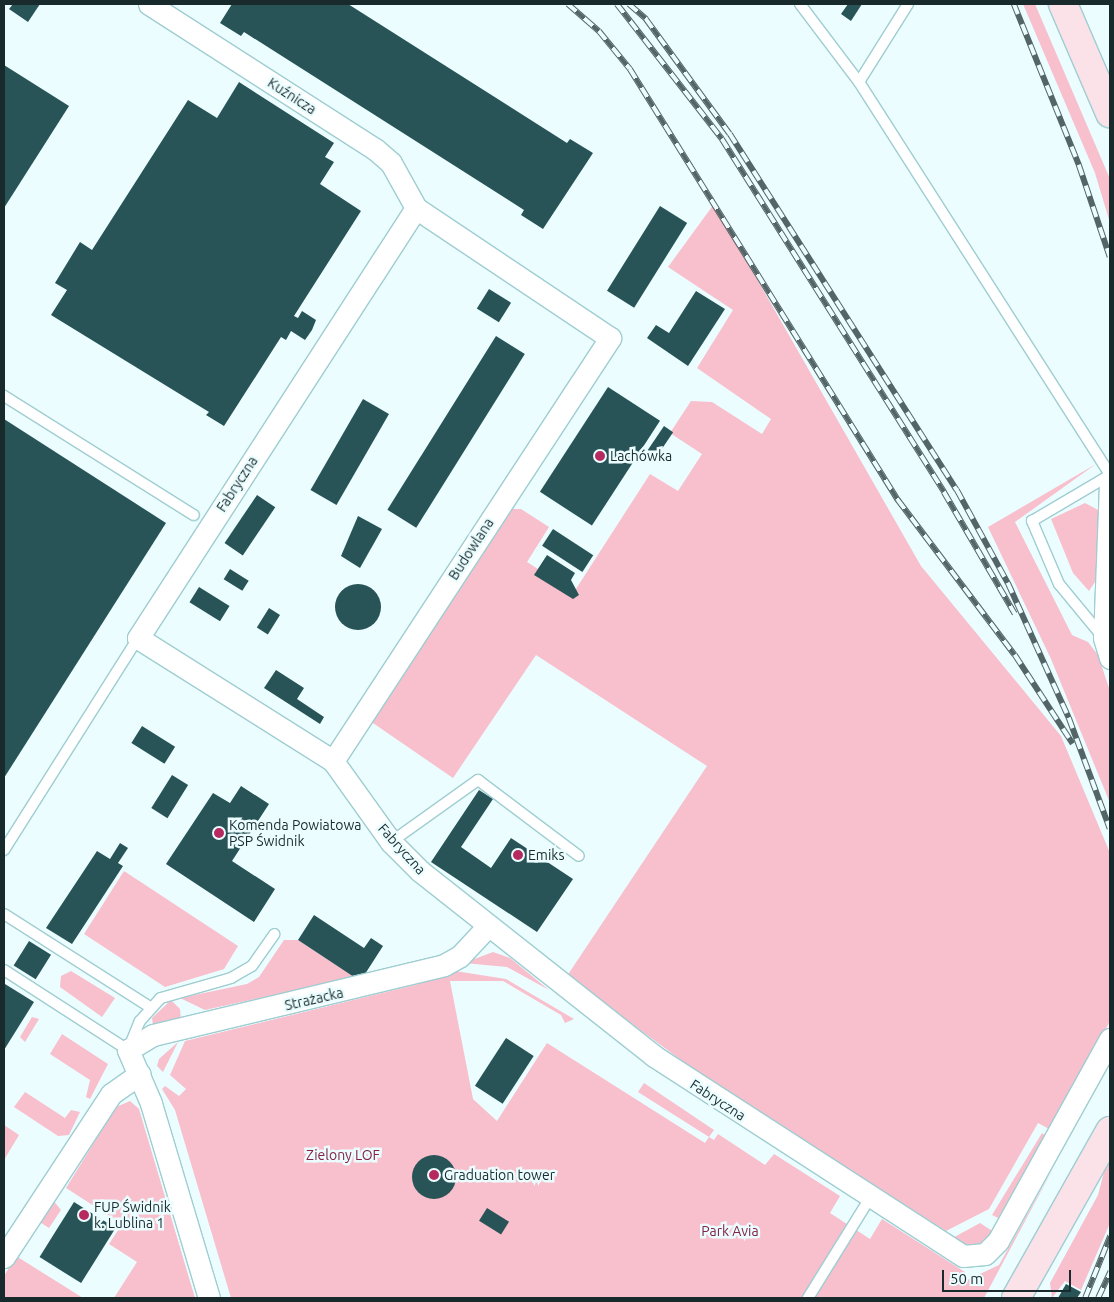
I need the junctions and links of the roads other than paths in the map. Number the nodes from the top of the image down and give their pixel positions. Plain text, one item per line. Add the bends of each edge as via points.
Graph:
1 (149, 4) edge
2 (800, 4) edge
3 (908, 4) edge
4 (1063, 4) edge
5 (859, 82) junction
6 (1110, 114) edge
7 (416, 208) junction
8 (4, 396) edge
9 (1110, 474) edge
10 (1110, 482) edge
11 (194, 515) dead end
12 (138, 638) junction
13 (1107, 648) edge
14 (333, 761) junction
15 (392, 842) junction
16 (4, 850) edge
17 (579, 856) dead end
18 (4, 914) edge
19 (488, 927) junction
20 (274, 934) dead end
21 (4, 970) edge
22 (150, 1007) junction
23 (1110, 1039) edge
24 (128, 1050) junction
25 (140, 1074) junction
26 (1110, 1131) edge
27 (870, 1198) junction
28 (4, 1257) edge
29 (1017, 1297) edge
30 (209, 1298) edge
31 (808, 1298) edge

1 - 7 street, Kuźnicza via 375,149 391,163
2 - 5 lane
3 - 5 lane
4 - 6 main road
5 - 9 lane
7 - 12 street, Fabryczna
7 - 14 street, Budowlana via 610,338
8 - 11 lane
9 - 13 lane via 1032,521 1059,584
10 - 13 street
12 - 14 street, Fabryczna
12 - 16 lane
14 - 15 street, Fabryczna
15 - 17 lane via 478,780
15 - 19 street, Fabryczna
18 - 22 lane
19 - 24 street, Strażacka via 460,956 444,965 153,1035
19 - 27 street, Fabryczna via 670,1067
20 - 22 lane via 252,966 231,978 161,998
21 - 24 lane
22 - 24 lane
23 - 27 street, Fabryczna via 1004,1231 986,1254 954,1252
24 - 25 street
25 - 28 street via 111,1094
25 - 30 street
26 - 29 main road
27 - 31 lane

